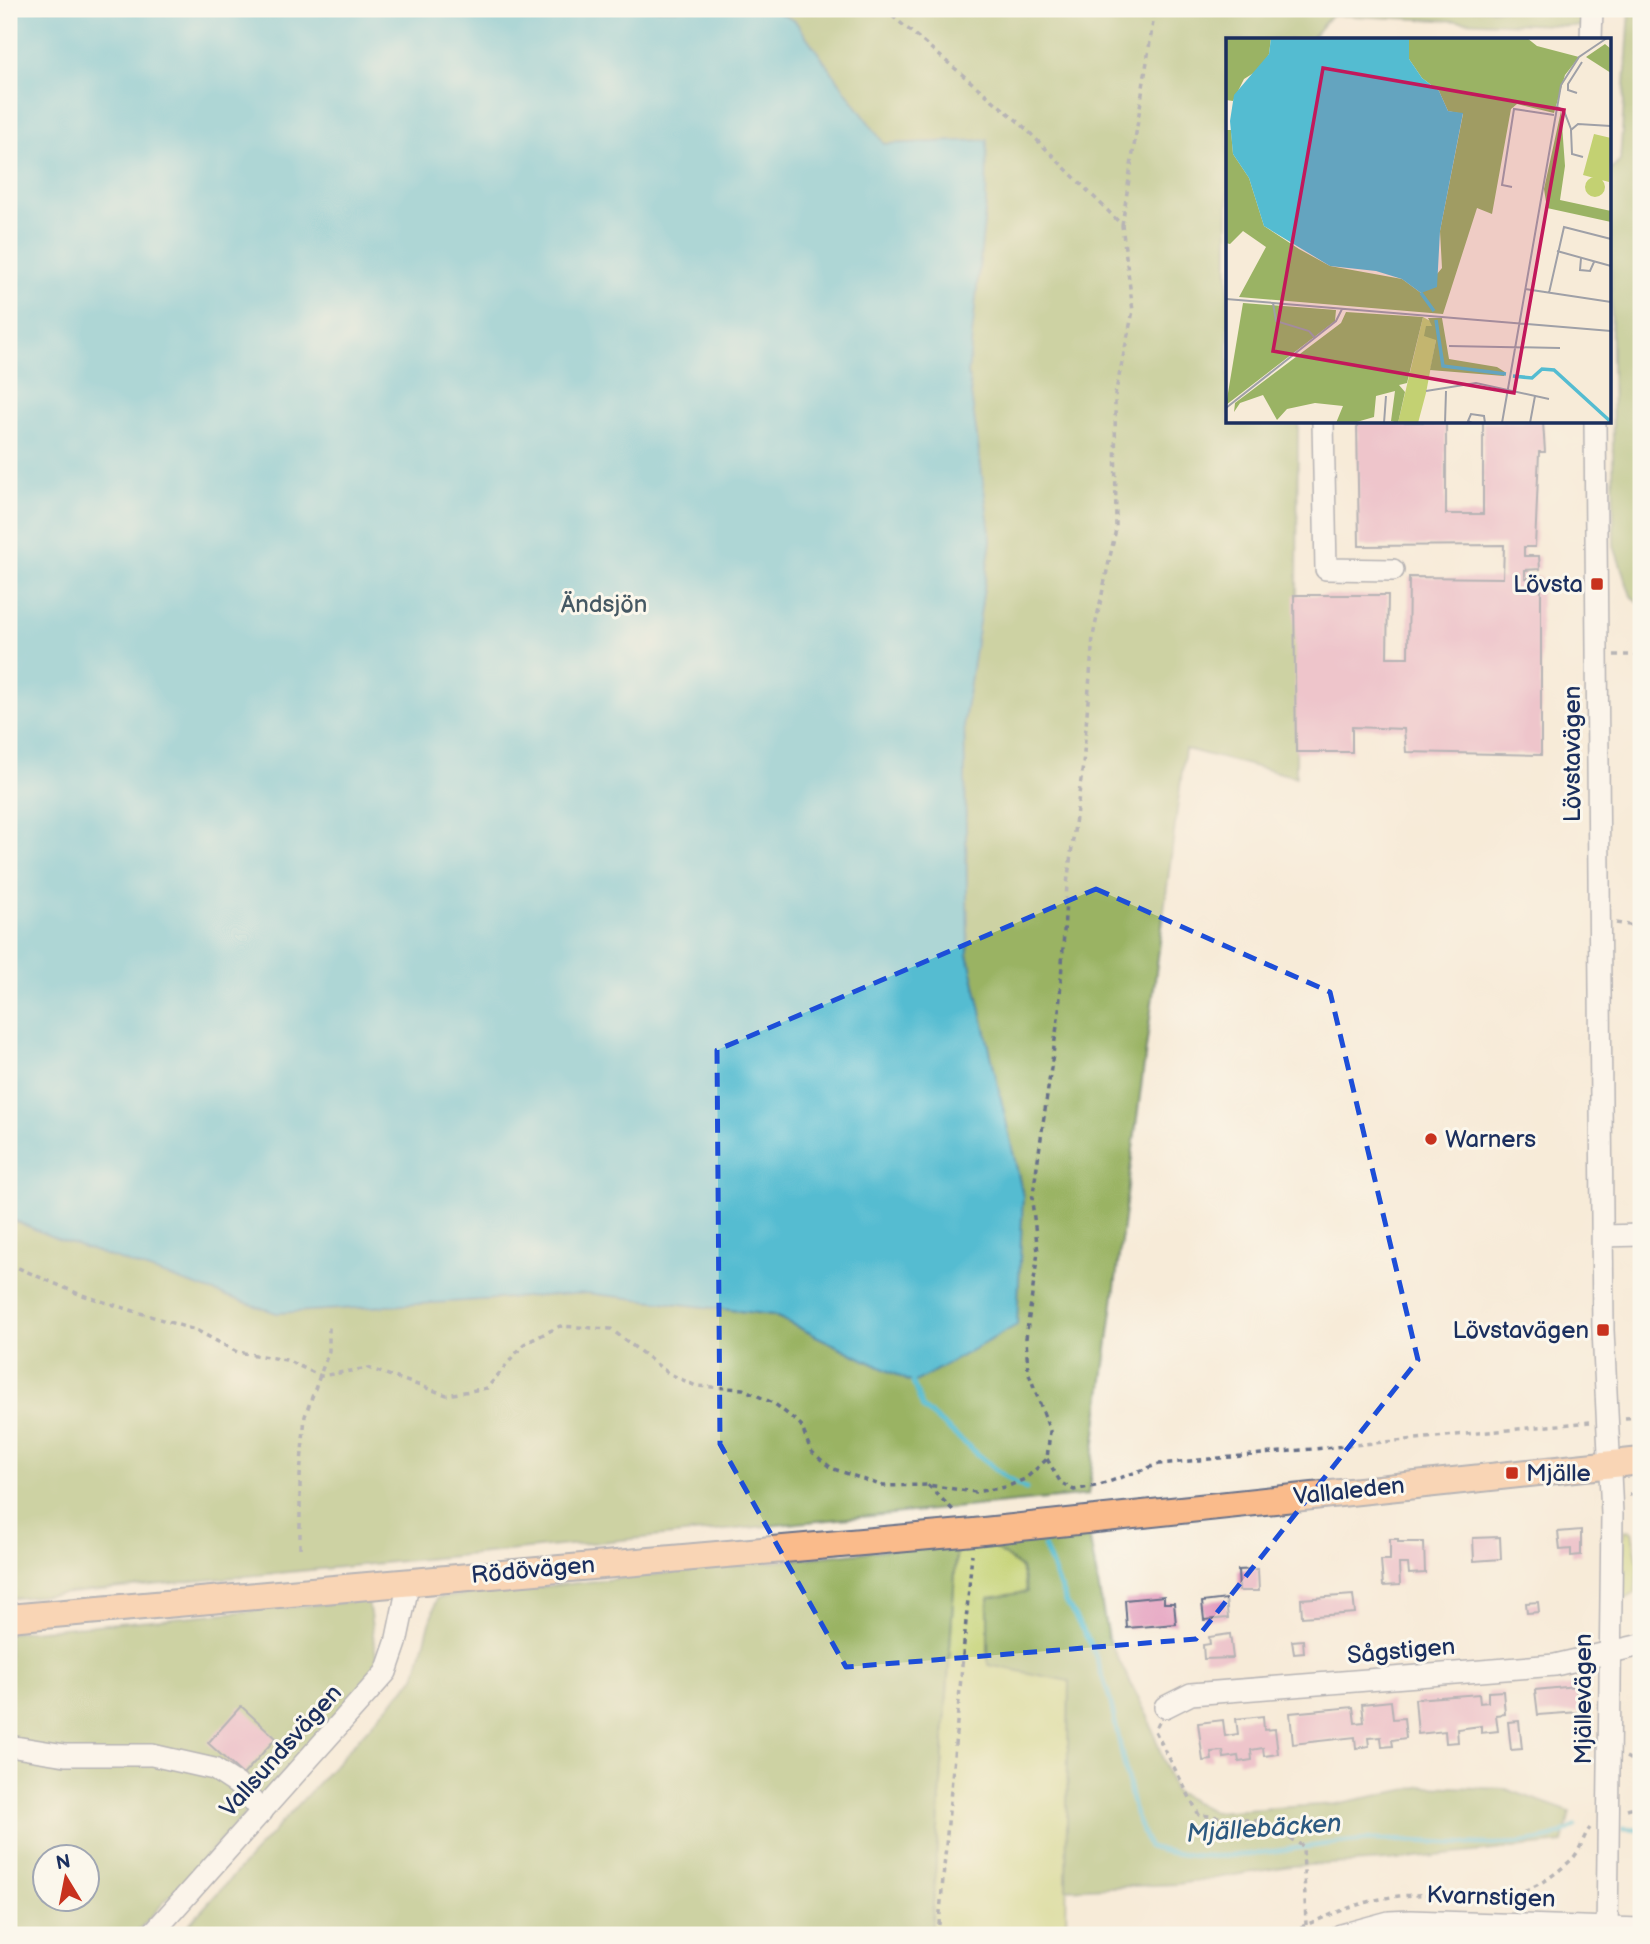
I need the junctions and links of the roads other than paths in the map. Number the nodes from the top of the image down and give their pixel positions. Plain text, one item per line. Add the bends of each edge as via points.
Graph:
1 (1592, 9) edge
2 (1591, 38) edge
3 (1323, 424) edge
4 (1595, 424) edge
5 (1393, 570) dead end
6 (1641, 1235) edge
7 (1603, 1236) junction
8 (1641, 1461) edge
9 (1608, 1464) junction
10 (1058, 1522) joint
11 (409, 1581) junction
12 (9, 1618) edge
13 (1641, 1645) edge
14 (1610, 1652) junction
15 (1165, 1707) road end
16 (9, 1746) edge
17 (262, 1812) junction
18 (1641, 1929) edge
19 (1607, 1932) edge
20 (151, 1935) edge
21 (1341, 1935) edge

1 - 2 street
3 - 5 street via 1326,569
4 - 7 street, Lövstavägen
6 - 7 street
7 - 9 street, Lövstavägen
8 - 9 main road, Vallaleden
9 - 10 main road, Vallaleden
9 - 14 street, Mjällevägen
10 - 11 main road, Rödövägen
11 - 12 main road, Rödövägen
11 - 17 street, Vallsundsvägen via 386,1672
13 - 14 street, Sågstigen
14 - 15 street, Sågstigen via 1555,1665 1191,1694
14 - 19 street, Mjällevägen
16 - 17 street via 65,1755 152,1755 214,1769 237,1784
17 - 20 street, Vallsundsvägen
18 - 19 street, Kvarnstigen
19 - 21 street, Kvarnstigen via 1411,1921

